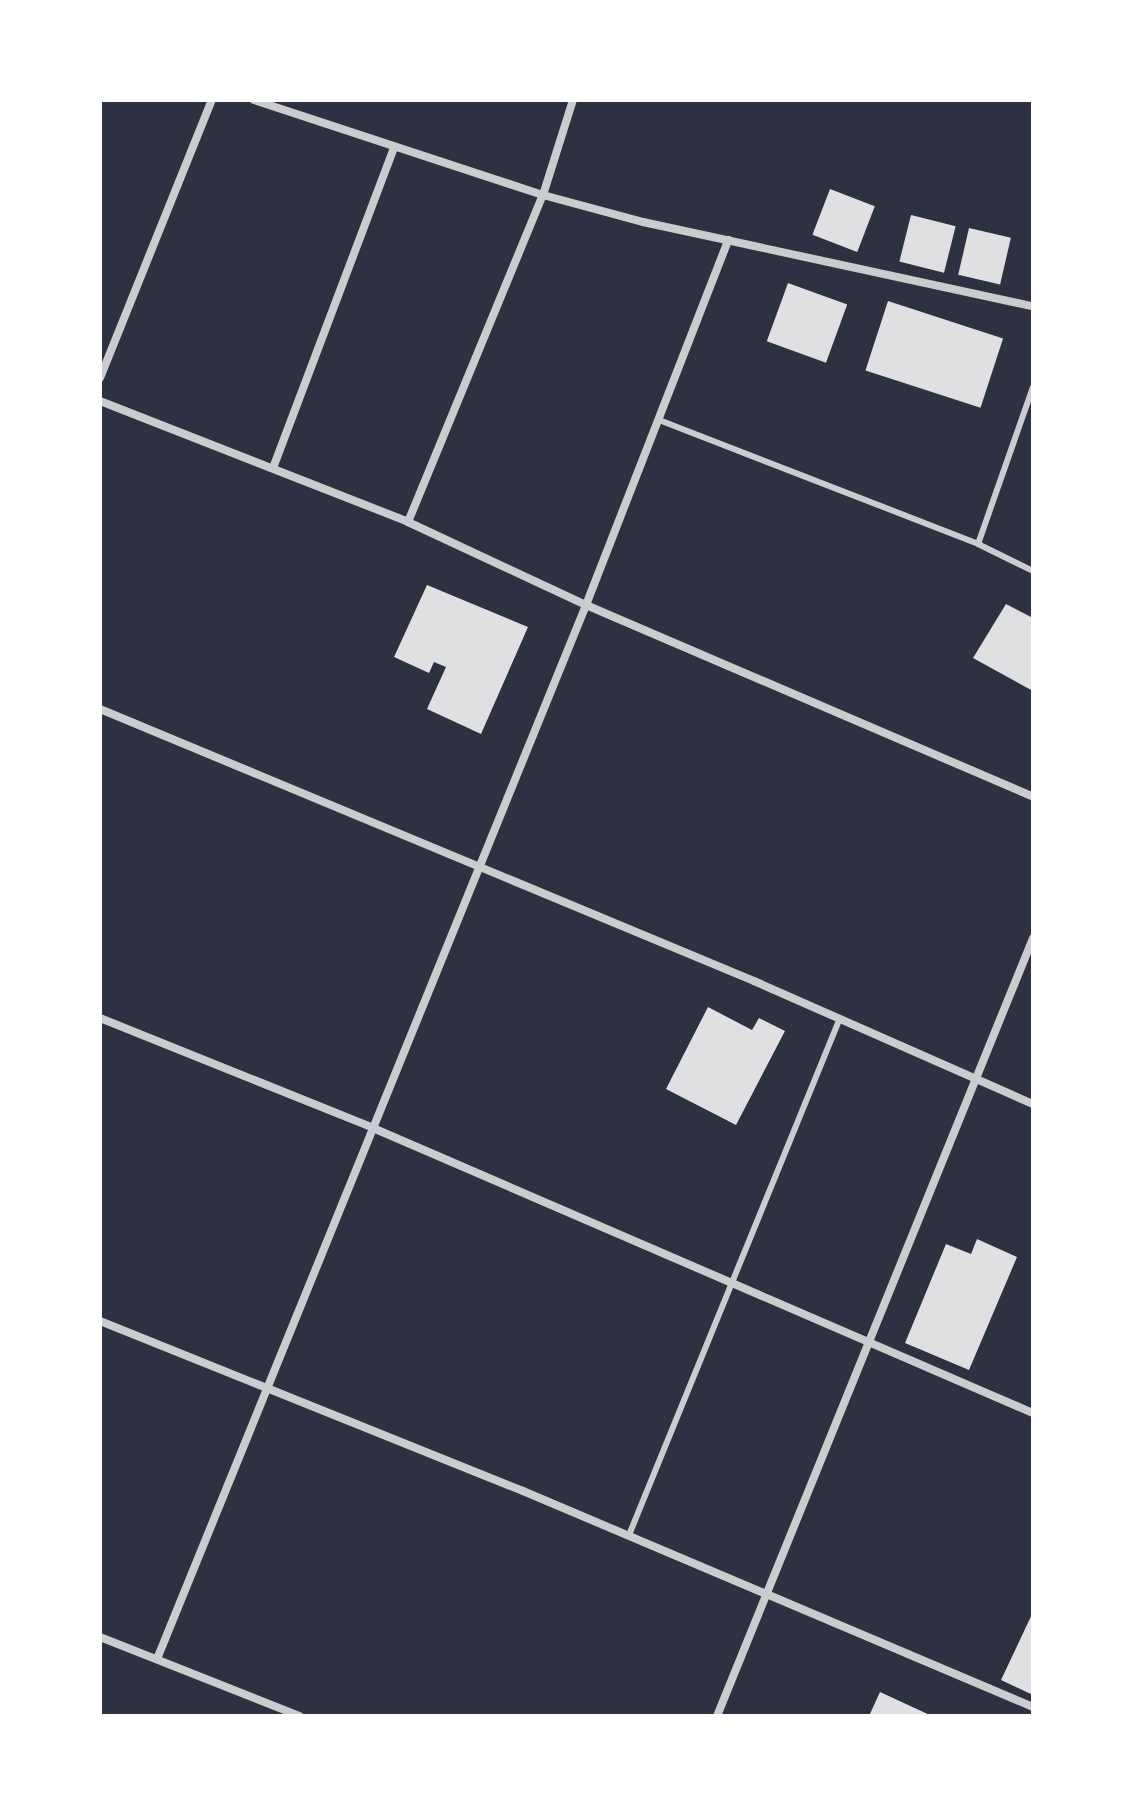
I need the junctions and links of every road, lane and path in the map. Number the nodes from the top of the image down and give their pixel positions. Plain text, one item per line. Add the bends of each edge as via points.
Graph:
1 (212, 100) edge
2 (254, 100) edge
3 (573, 100) edge
4 (394, 147) junction
5 (543, 195) junction
6 (728, 240) junction
7 (1033, 306) edge
8 (100, 378) edge
9 (1033, 387) edge
10 (100, 401) edge
11 (659, 420) junction
12 (273, 468) junction
13 (408, 522) junction
14 (978, 544) junction
15 (1033, 571) edge
16 (586, 605) junction
17 (100, 709) edge
18 (1033, 797) edge
19 (479, 865) junction
20 (1033, 938) edge
21 (100, 1018) edge
22 (840, 1018) junction
23 (976, 1078) junction
24 (1033, 1104) edge
25 (373, 1128) junction
26 (736, 1282) junction
27 (100, 1321) edge
28 (869, 1338) junction
29 (266, 1389) junction
30 (1033, 1413) edge
31 (629, 1535) junction
32 (768, 1593) junction
33 (100, 1637) edge
34 (157, 1659) junction
35 (1033, 1707) edge
36 (300, 1716) edge
37 (717, 1716) edge

1 - 8 street
2 - 4 street
3 - 5 street
4 - 5 street
4 - 12 street
5 - 6 street
5 - 13 street
6 - 7 street
6 - 11 street
9 - 14 lane
10 - 12 street
11 - 14 lane
11 - 16 street
12 - 13 street
13 - 16 street
14 - 15 lane
16 - 18 street
16 - 19 street
17 - 19 street
19 - 22 street
19 - 25 street
20 - 23 street
21 - 25 street
22 - 23 street
22 - 26 lane
23 - 24 street
23 - 28 street
25 - 26 street
25 - 29 street
26 - 28 street
26 - 31 lane
27 - 29 street
28 - 30 street
28 - 32 street
29 - 31 street
29 - 34 street
31 - 32 street
32 - 35 street
32 - 37 street
33 - 34 street
34 - 36 street

